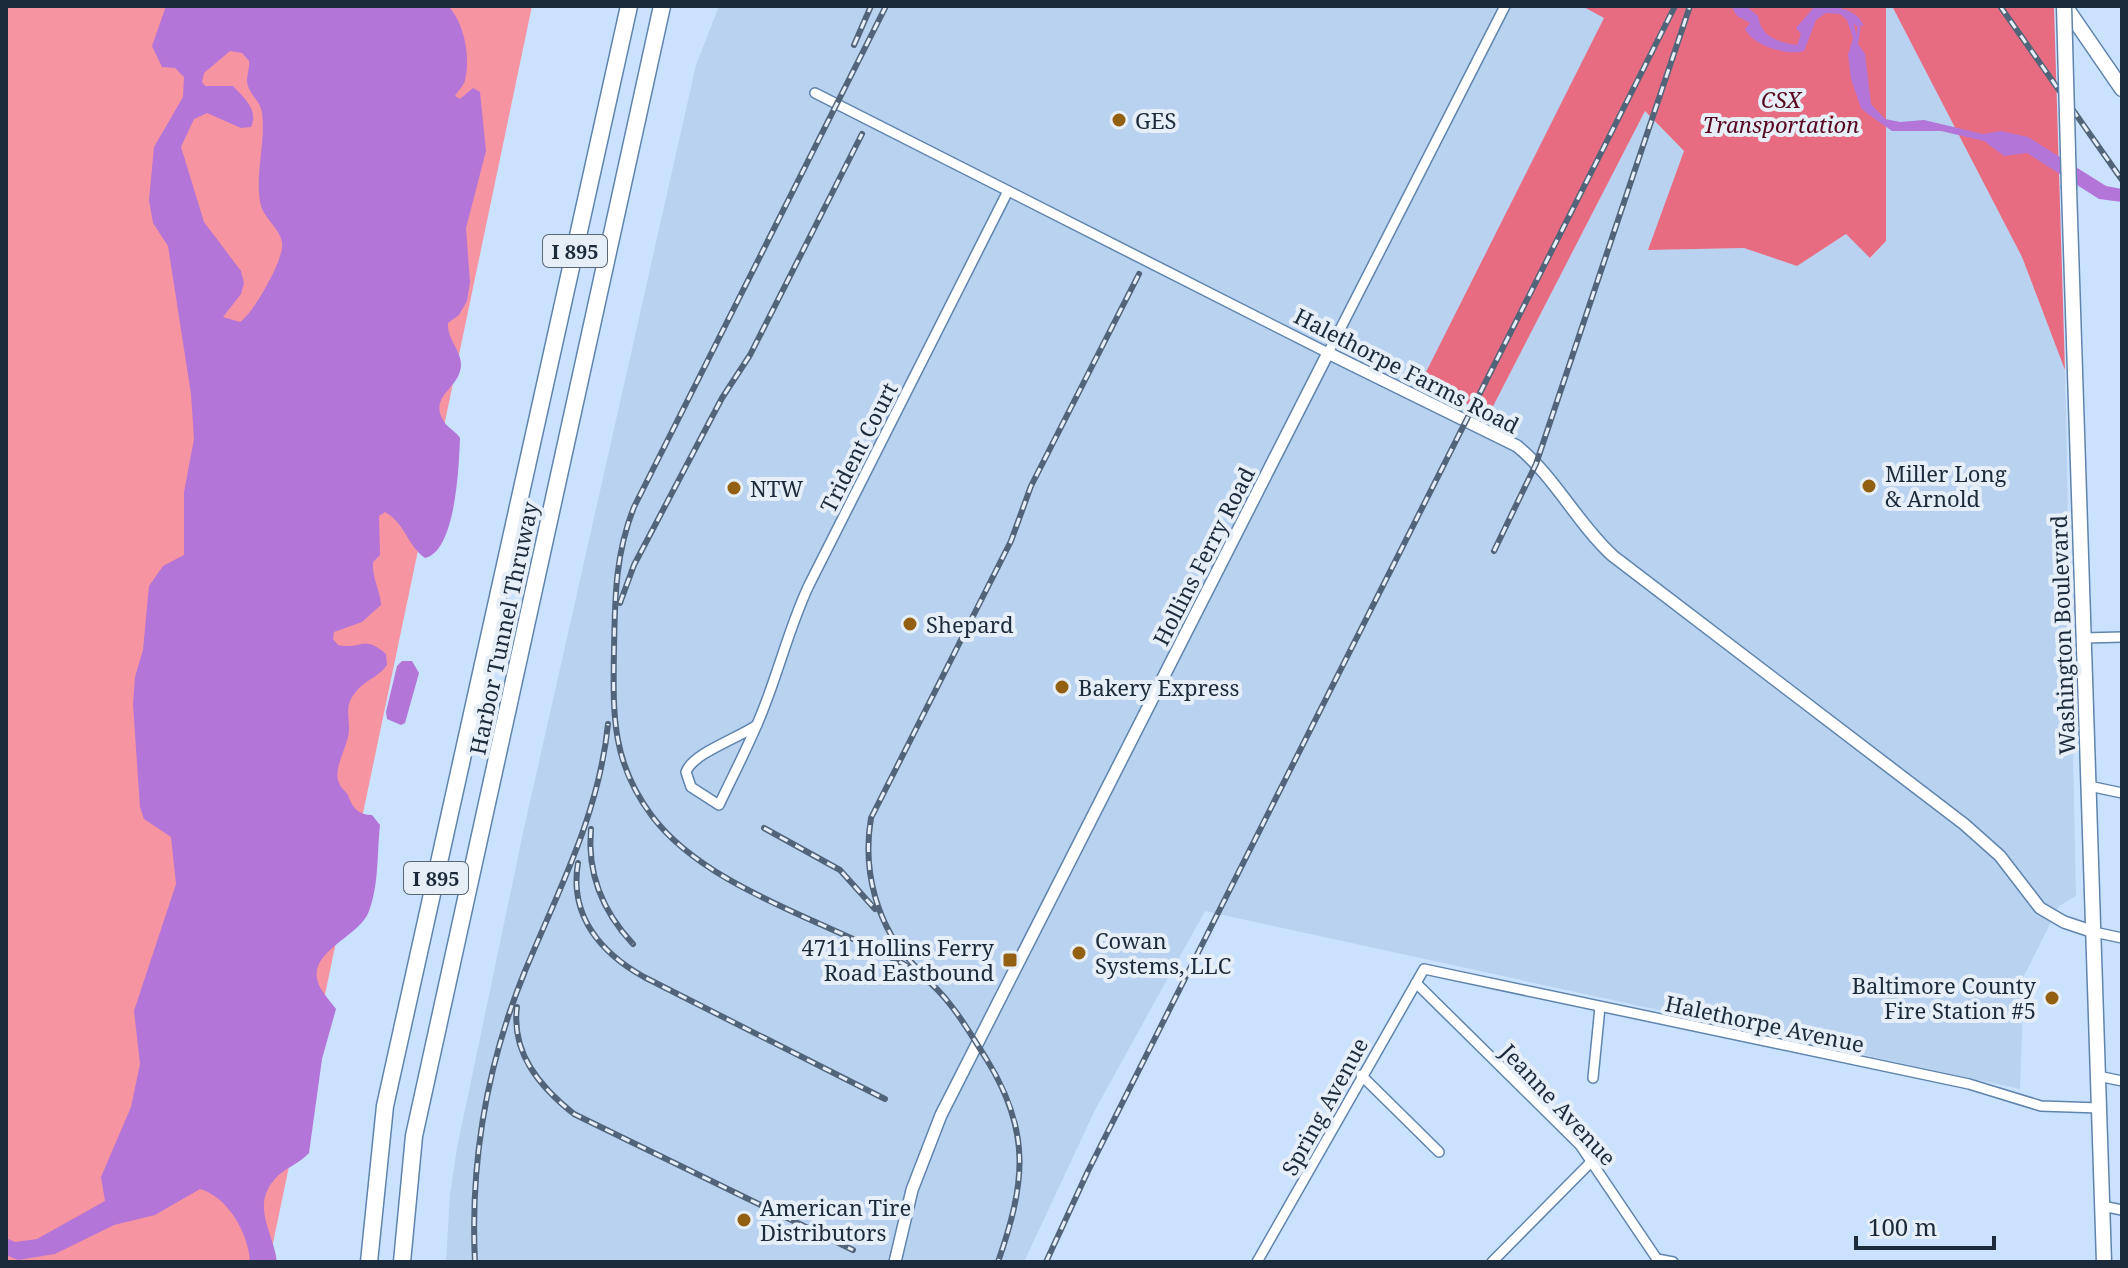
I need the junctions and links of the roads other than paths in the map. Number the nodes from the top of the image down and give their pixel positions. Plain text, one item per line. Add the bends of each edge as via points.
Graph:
1 (629, 6) edge
2 (1505, 6) edge
3 (2064, 6) edge
4 (661, 9) edge
5 (2122, 89) edge
6 (815, 93) dead end
7 (1008, 191) junction
8 (1328, 353) junction
9 (2122, 637) edge
10 (2084, 638) junction
11 (757, 725) junction
12 (2089, 786) junction
13 (2122, 793) edge
14 (2094, 932) junction
15 (2122, 938) edge
16 (1424, 969) joint
17 (1416, 983) junction
18 (1600, 1007) junction
19 (1361, 1075) junction
20 (2098, 1076) junction
21 (1593, 1078) dead end
22 (2122, 1081) edge
23 (2099, 1108) junction
24 (1439, 1152) dead end
25 (1592, 1161) junction
26 (2102, 1206) junction
27 (2122, 1210) edge
28 (1658, 1260) edge
29 (369, 1262) edge
30 (402, 1262) edge
31 (895, 1262) edge
32 (1257, 1262) edge
33 (1492, 1262) edge
34 (1673, 1262) edge
35 (2104, 1262) edge

1 - 29 highway, Harbor Tunnel Thruway / I 895 via 385,1106
2 - 8 street, Hollins Ferry Road
3 - 5 main road
3 - 10 main road, Washington Boulevard, bridge
4 - 30 highway, Harbor Tunnel Thruway / I 895 via 414,1136
6 - 7 street, Halethorpe Farms Road
7 - 8 street, Halethorpe Farms Road
7 - 11 street, Trident Court via 809,585
8 - 14 street, Halethorpe Farms Road via 1517,446 1613,556 1964,824 2000,856 2040,908
8 - 31 street, Hollins Ferry Road via 941,1115 912,1190
9 - 10 street
10 - 12 main road, Washington Boulevard
11 - 11 street, Trident Court via 719,805 691,787 686,772 695,757
12 - 13 street
12 - 14 main road, Washington Boulevard
14 - 15 street
14 - 20 main road, Washington Boulevard
16 - 17 street, Spring Avenue
16 - 18 street, Halethorpe Avenue
17 - 19 street, Spring Avenue
17 - 25 street, Jeanne Avenue
18 - 21 street
18 - 23 street, Halethorpe Avenue via 1969,1084 2041,1106
19 - 24 street
19 - 32 street, Spring Avenue
20 - 22 street
20 - 23 main road, Washington Boulevard
23 - 26 main road, Washington Boulevard
25 - 28 street, Jeanne Avenue
25 - 33 street
26 - 27 street
26 - 35 main road, Washington Boulevard
28 - 34 street

